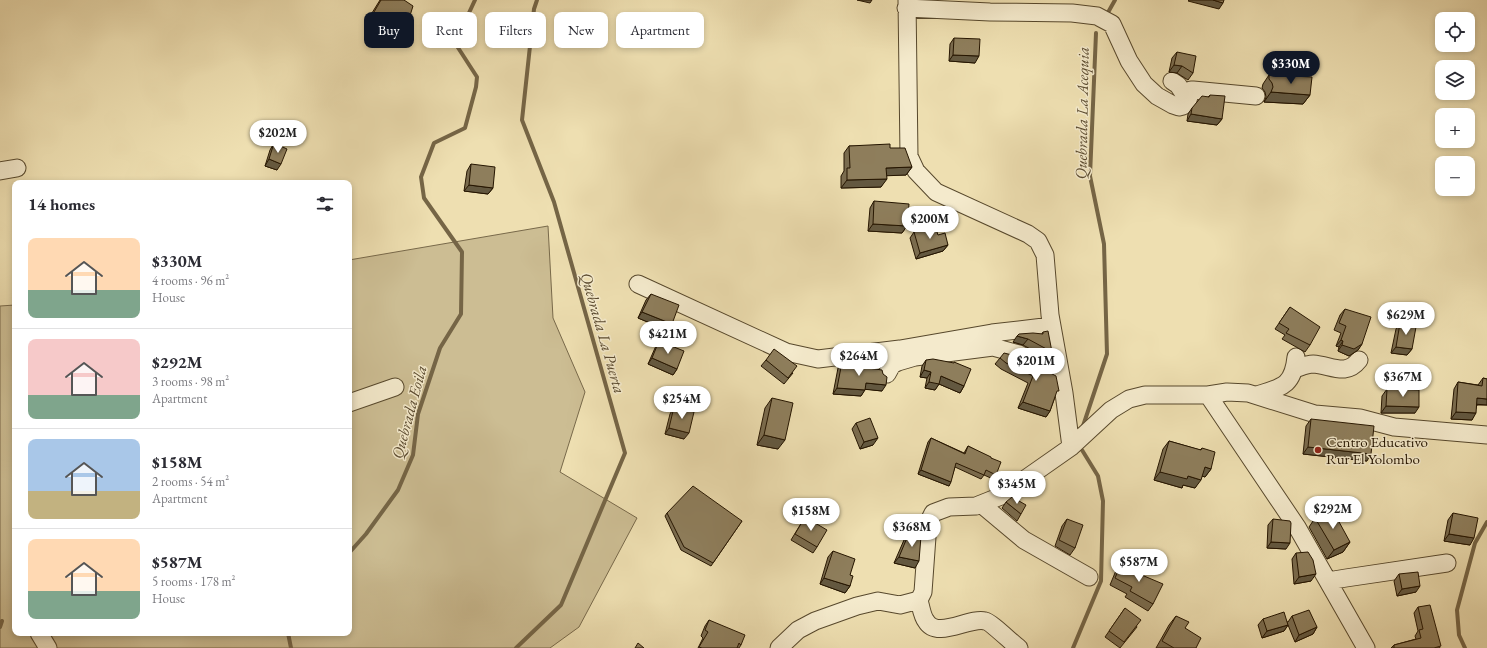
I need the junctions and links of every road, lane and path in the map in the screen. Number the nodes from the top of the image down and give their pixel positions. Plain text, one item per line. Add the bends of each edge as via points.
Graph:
1 (906, 4) edge
2 (1172, 81) dead end
3 (1256, 96) dead end
4 (1188, 100) junction
5 (17, 168) dead end
6 (0, 172) edge
7 (638, 284) dead end
8 (1052, 326) junction
9 (1359, 360) dead end
10 (887, 374) dead end
11 (1061, 376) junction
12 (395, 387) dead end
13 (1208, 395) junction
14 (1258, 395) junction
15 (352, 402) edge
16 (1487, 435) edge
17 (1071, 447) junction
18 (982, 504) junction
19 (1447, 563) dead end
20 (1089, 577) dead end
21 (1328, 582) junction
22 (919, 600) junction
23 (41, 636) edge
24 (48, 648) edge
25 (779, 648) edge
26 (1019, 648) edge
27 (1366, 648) edge

1 - 4 street via 990,12 1072,13 1097,16 1112,24 1129,61 1144,84 1157,96 1173,105 1183,106
1 - 8 street via 909,156 916,171 936,192 1038,241 1044,255
2 - 4 street via 1178,85
3 - 4 street via 1191,90
5 - 6 street
7 - 8 street via 786,352 818,359
8 - 11 street
9 - 14 street via 1355,366 1346,370 1296,363 1287,384
10 - 11 street via 898,362 915,357 993,347 1019,354
11 - 17 street
12 - 15 street
13 - 14 street via 1227,392
13 - 17 street via 1145,395 1129,399 1111,410
13 - 21 street via 1297,527
14 - 16 street via 1315,414 1360,418 1394,427
17 - 18 street via 1001,496
18 - 20 street via 1024,540
18 - 22 street via 949,507 934,513 928,524 923,592
19 - 21 street
21 - 27 street
22 - 25 street via 900,605 878,601 857,606 798,630
22 - 26 street via 926,622 933,628 946,628 978,620 986,621
23 - 24 street

